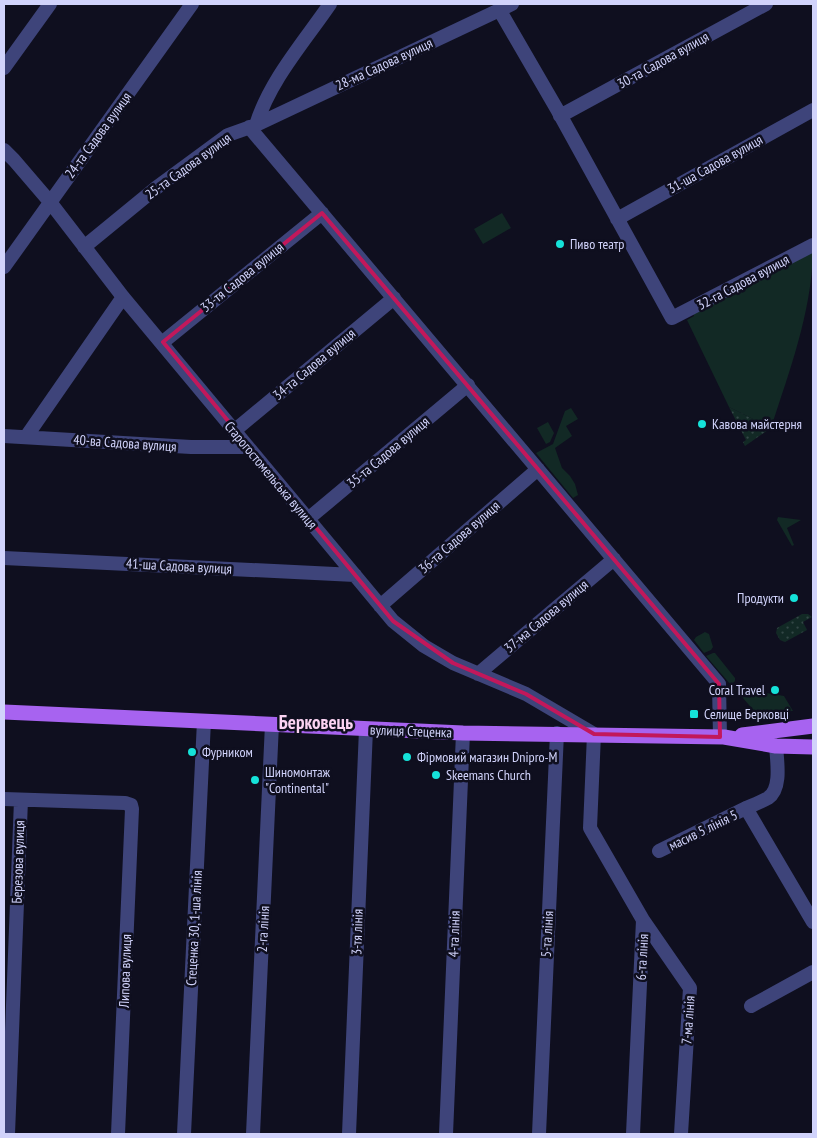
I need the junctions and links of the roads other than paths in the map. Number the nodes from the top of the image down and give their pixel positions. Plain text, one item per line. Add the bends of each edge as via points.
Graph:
1 (50, 4) edge
2 (192, 4) edge
3 (330, 4) edge
4 (512, 4) edge
5 (766, 4) edge
6 (500, 11) junction
7 (4, 68) edge
8 (813, 110) edge
9 (560, 116) junction
10 (253, 126) junction
11 (4, 150) edge
12 (50, 202) junction
13 (322, 212) junction
14 (617, 219) junction
15 (813, 245) edge
16 (84, 247) junction
17 (4, 267) edge
18 (124, 297) junction
19 (394, 298) junction
20 (163, 342) junction
21 (468, 385) junction
22 (234, 430) junction
23 (4, 436) edge
24 (26, 436) junction
25 (247, 446) junction
26 (538, 468) junction
27 (308, 519) junction
28 (4, 558) edge
29 (614, 558) junction
30 (355, 575) junction
31 (380, 606) junction
32 (478, 674) junction
33 (4, 712) edge
34 (204, 721) junction
35 (272, 724) junction
36 (813, 726) edge
37 (366, 729) junction
38 (463, 733) junction
39 (557, 733) junction
40 (594, 734) junction
41 (724, 737) junction
42 (776, 746) junction
43 (813, 747) edge
44 (4, 799) edge
45 (20, 800) junction
46 (746, 808) junction
47 (659, 851) dead end
48 (643, 920) junction
49 (813, 922) edge
50 (813, 972) edge
51 (751, 1006) dead end
52 (8, 1134) edge
53 (118, 1134) edge
54 (184, 1134) edge
55 (254, 1134) edge
56 (349, 1134) edge
57 (446, 1134) edge
58 (538, 1134) edge
59 (634, 1134) edge
60 (681, 1134) edge

1 - 7 street
2 - 12 street, 24-та Садова вулиця
3 - 10 street via 262,106
4 - 6 street, 28-ма Садова вулиця
5 - 9 street, 30-та Садова вулиця
6 - 9 street
6 - 10 street, 28-ма Садова вулиця
8 - 14 street, 31-ша Садова вулиця
9 - 14 street
10 - 13 street
10 - 16 street, 25-та Садова вулиця via 228,134
11 - 12 street, Старогостомельська вулиця
12 - 16 street, Старогостомельська вулиця
12 - 17 street, 24-та Садова вулиця
13 - 19 street
13 - 20 street, 33-тя Садова вулиця
14 - 15 street, 32-га Садова вулиця via 672,318
16 - 18 street, Старогостомельська вулиця
18 - 20 street, Старогостомельська вулиця
18 - 24 street
19 - 21 street
19 - 22 street, 34-та Садова вулиця
20 - 22 street, Старогостомельська вулиця
21 - 26 street
21 - 27 street, 35-та Садова вулиця
22 - 25 street, Старогостомельська вулиця
23 - 24 street, 40-ва Садова вулиця
24 - 25 street, 40-ва Садова вулиця via 191,448
25 - 27 street, Старогостомельська вулиця
26 - 29 street
26 - 31 street, 36-та Садова вулиця
27 - 30 street, Старогостомельська вулиця
28 - 30 street, 41-ша Садова вулиця
29 - 32 street, 37-ма Садова вулиця
29 - 41 street via 719,684
30 - 31 street, Старогостомельська вулиця
31 - 32 street, Старогостомельська вулиця via 424,646
32 - 40 street, Старогостомельська вулиця via 526,694
33 - 34 main road, вулиця Стеценка
34 - 35 main road, вулиця Стеценка
34 - 54 street, Стеценка 30, 1-ша лінія
35 - 37 main road, вулиця Стеценка
35 - 55 street, 2-га лінія
36 - 41 main road, вулиця Стеценка
37 - 38 main road, вулиця Стеценка
37 - 56 street, 3-тя лінія
38 - 39 main road, вулиця Стеценка
38 - 57 street, 4-та лінія
39 - 40 main road, вулиця Стеценка
39 - 58 street, 5-та лінія
40 - 41 main road, вулиця Стеценка
40 - 48 street, 6-та лінія via 590,828
41 - 42 main road, вулиця Стеценка
42 - 43 main road, вулиця Стеценка
42 - 46 street, масив 5 лінія 5 via 778,776 770,797
44 - 45 street
45 - 52 street, Березова вулиця
45 - 53 street, Липова вулиця via 126,803 132,809
46 - 47 street, масив 5 лінія 5
46 - 49 street
48 - 59 street, 6-та лінія
48 - 60 street, 7-ма лінія via 690,988
50 - 51 street

